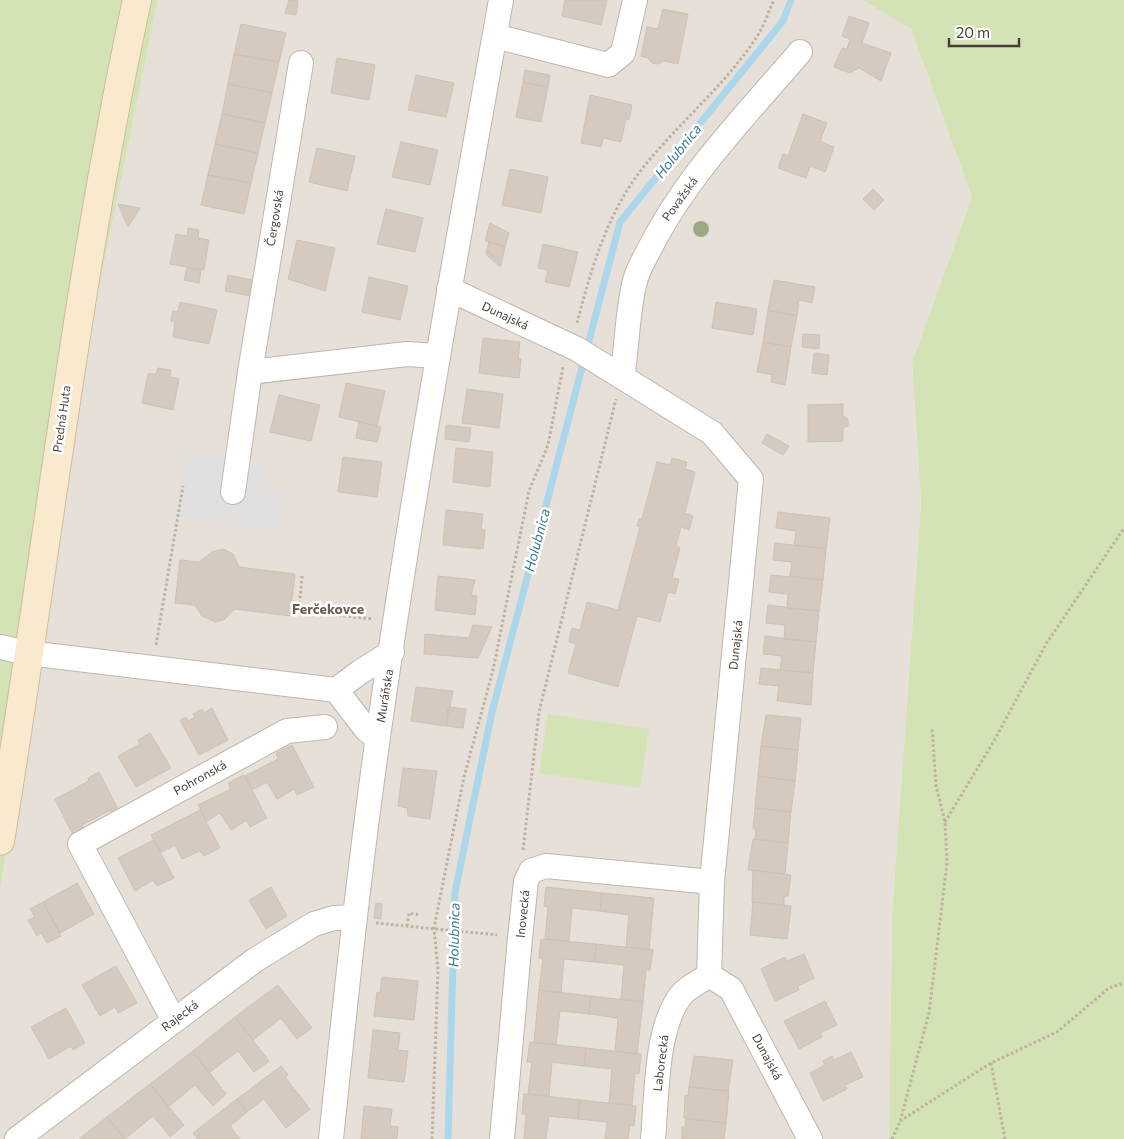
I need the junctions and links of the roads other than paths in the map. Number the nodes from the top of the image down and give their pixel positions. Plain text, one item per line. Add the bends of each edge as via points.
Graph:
1 (137, 0) edge
2 (501, 0) edge
3 (635, 0) edge
4 (495, 36) junction
5 (800, 52) dead end
6 (301, 63) dead end
7 (449, 289) junction
8 (437, 356) junction
9 (250, 372) junction
10 (614, 372) junction
11 (233, 492) dead end
12 (0, 647) edge
13 (392, 652) junction
14 (28, 653) junction
15 (336, 690) junction
16 (325, 726) dead end
17 (378, 739) junction
18 (0, 841) edge
19 (712, 882) junction
20 (362, 920) junction
21 (708, 975) junction
22 (174, 1021) junction
23 (17, 1139) edge
24 (332, 1139) edge
25 (502, 1139) edge
26 (653, 1139) edge
27 (810, 1139) edge

1 - 14 main road, Predná Huta via 100,182
2 - 4 street, Muráňska
3 - 4 street via 623,53 608,65
4 - 7 street, Muráňska
5 - 10 street, Považská via 718,148 665,219 633,289 628,344
6 - 9 street, Čergovská
7 - 8 street, Muráňska
7 - 10 street, Dunajská via 572,347
8 - 9 street via 407,354
8 - 13 street, Muráňska
9 - 11 street, Čergovská
10 - 19 street, Dunajská via 712,433 751,479
12 - 14 street
13 - 15 street
13 - 17 street, Muráňska
14 - 15 street
14 - 18 main road, Predná Huta
15 - 17 street via 366,729
16 - 22 street, Pohronská via 287,731 80,844
17 - 20 street, Muráňska
19 - 21 street, Dunajská
19 - 25 street, Inovecká via 546,866 530,871 525,890
20 - 22 street, Rajecká via 334,918 293,936 255,960
20 - 24 street, Muráňska
21 - 26 street, Laborecká via 684,993 670,1013 663,1036
21 - 27 street, Dunajská via 731,989
22 - 23 street, Rajecká

